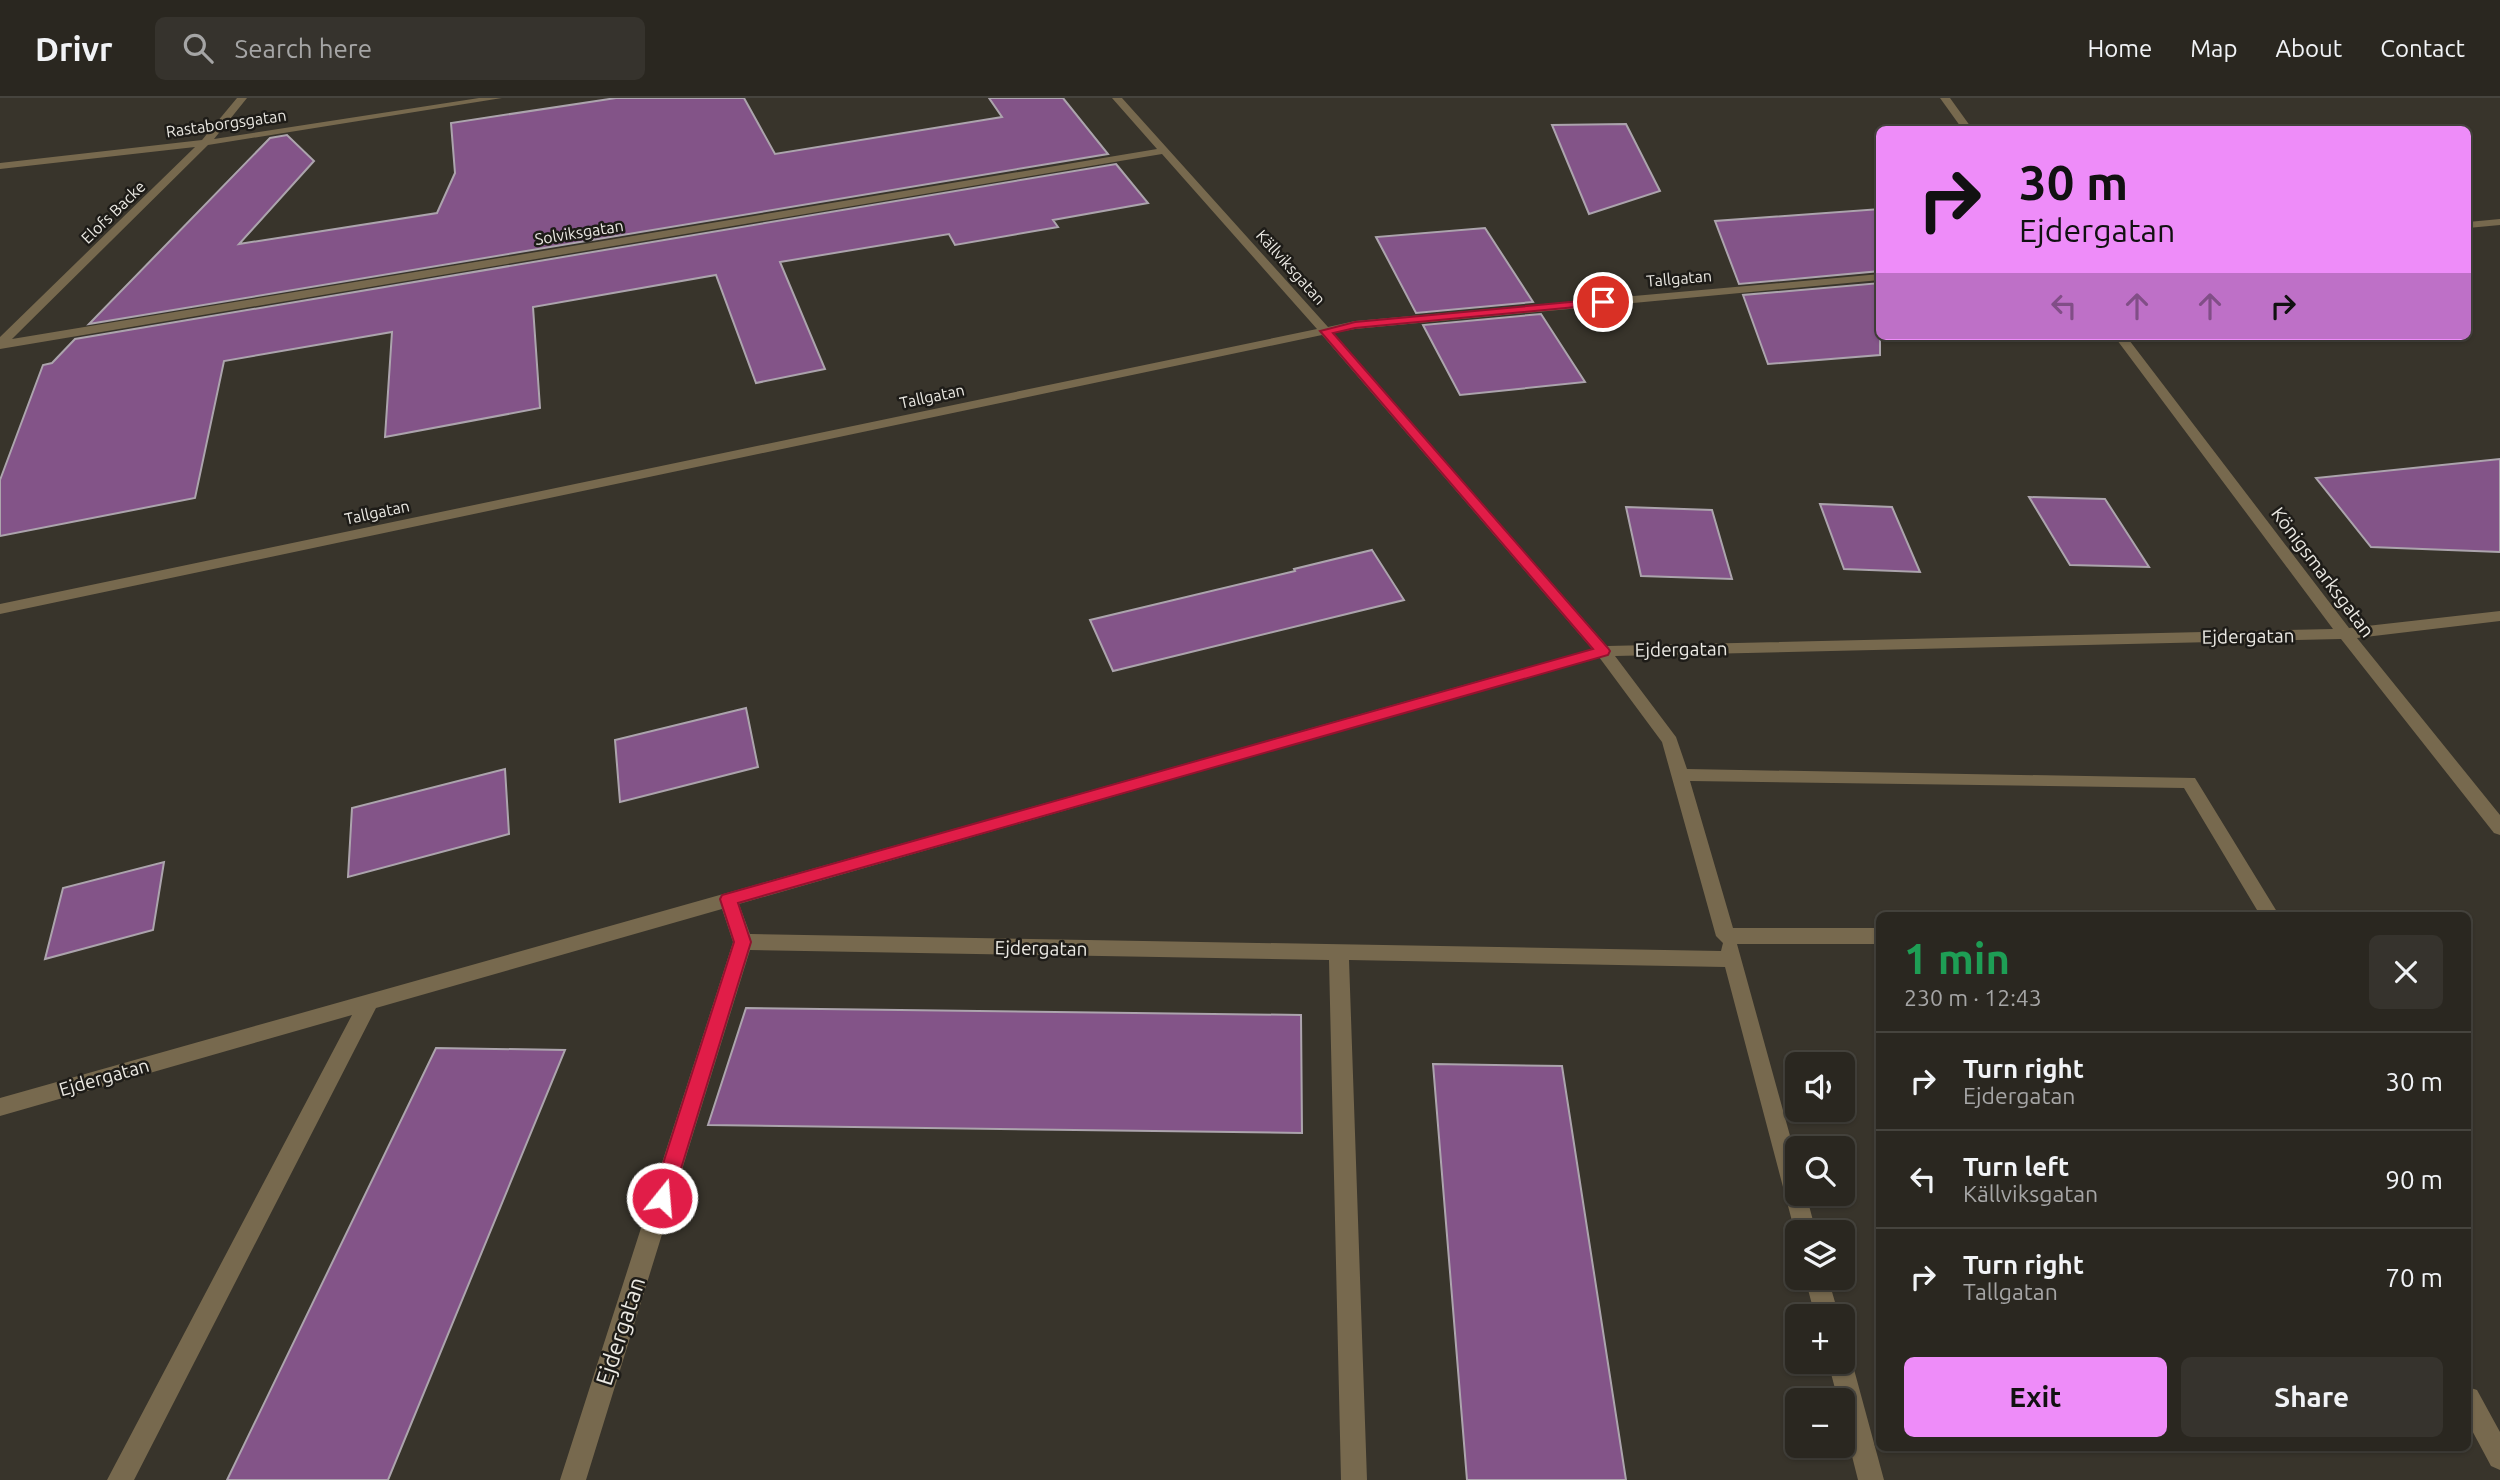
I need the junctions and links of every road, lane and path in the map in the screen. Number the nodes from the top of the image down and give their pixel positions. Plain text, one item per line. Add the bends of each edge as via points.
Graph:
1 (243, 98) edge
2 (497, 98) edge
3 (1117, 98) edge
4 (1945, 98) edge
5 (1965, 126) edge
6 (205, 143) junction
7 (1163, 151) junction
8 (0, 166) edge
9 (2500, 222) edge
10 (2471, 225) edge
11 (1876, 277) edge
12 (1325, 331) junction
13 (2123, 340) edge
14 (0, 344) edge
15 (0, 609) edge
16 (2500, 616) edge
17 (2345, 634) junction
18 (1603, 651) junction
19 (1680, 775) junction
20 (2500, 828) edge
21 (728, 899) junction
22 (2268, 912) edge
23 (1726, 936) junction
24 (1876, 936) edge
25 (743, 942) junction
26 (1339, 953) junction
27 (1732, 959) junction
28 (370, 1001) junction
29 (0, 1107) edge
30 (1802, 1220) edge
31 (1843, 1374) edge
32 (2471, 1404) edge
33 (2500, 1457) edge
34 (120, 1480) edge
35 (573, 1480) edge
36 (1354, 1480) edge
37 (1871, 1480) edge

1 - 6 street, Elofs Backe
2 - 6 street, Rastaborgsgatan
3 - 7 street, Källviksgatan
4 - 5 street
6 - 8 street, Rastaborgsgatan
6 - 14 street, Elofs Backe
7 - 12 street, Källviksgatan
7 - 14 street, Solviksgatan
9 - 10 street
11 - 12 street, Tallgatan
12 - 15 street, Tallgatan
12 - 18 street, Källviksgatan
13 - 17 street, Königsmarksgatan
16 - 17 street, Ejdergatan
17 - 18 street, Ejdergatan
17 - 20 street, Königsmarksgatan
18 - 19 street, Källviksgatan via 1670,741
18 - 21 street, Ejdergatan
19 - 22 street via 2189,782
19 - 23 street, Källviksgatan
21 - 25 street
21 - 28 street, Ejdergatan
23 - 24 street
23 - 27 street
25 - 26 street, Ejdergatan
25 - 35 street, Ejdergatan
26 - 27 street, Ejdergatan
26 - 36 street
27 - 30 street
28 - 29 street, Ejdergatan
28 - 34 street
31 - 37 street
32 - 33 street

